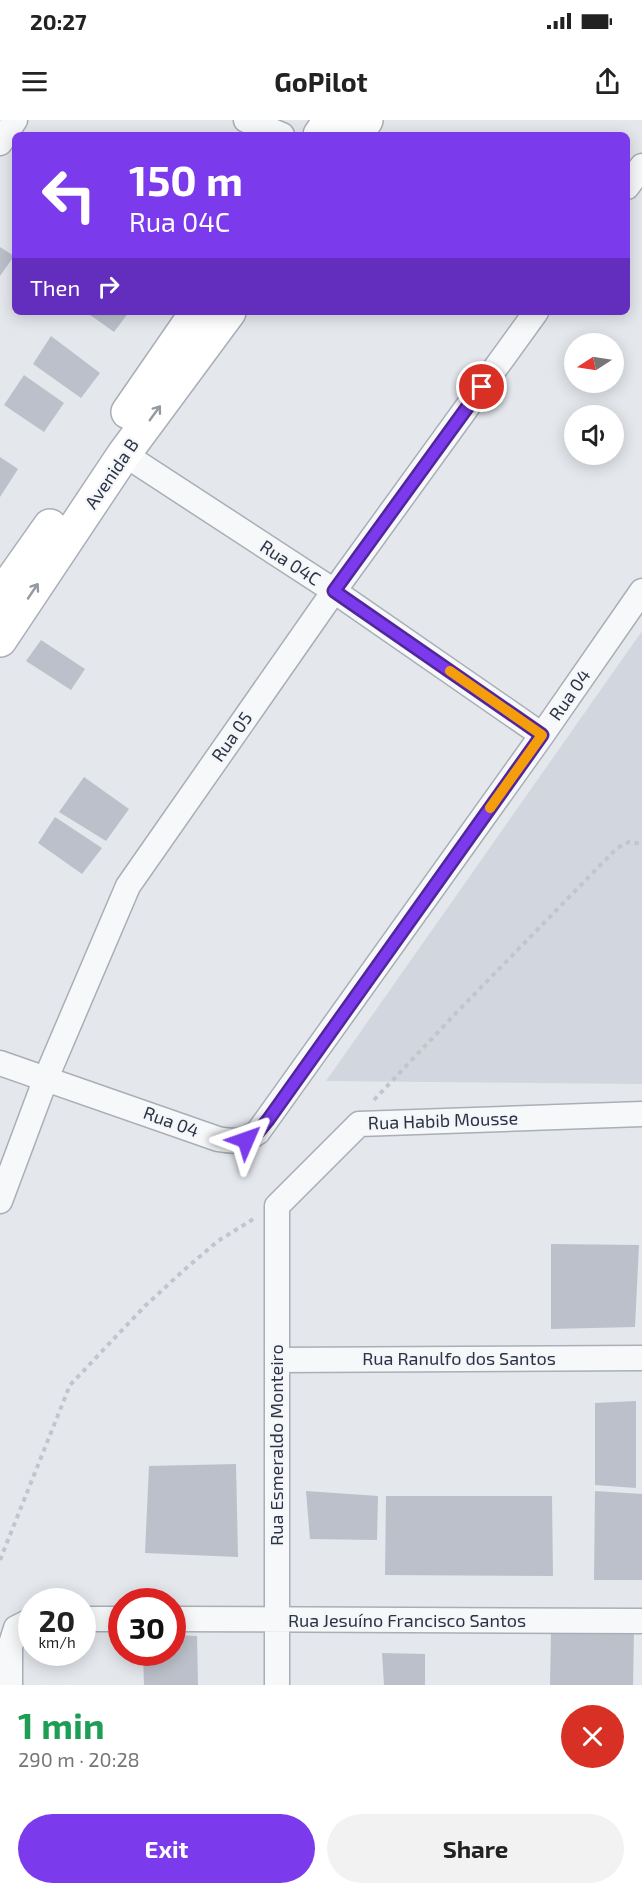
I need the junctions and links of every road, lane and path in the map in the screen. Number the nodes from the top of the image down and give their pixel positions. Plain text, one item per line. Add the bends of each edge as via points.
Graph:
1 (15, 120) edge
2 (246, 120) edge
3 (275, 132) edge
4 (0, 143) edge
5 (642, 166) edge
6 (630, 183) edge
7 (195, 315) edge
8 (227, 315) edge
9 (534, 315) edge
10 (124, 454) junction
11 (334, 591) junction
12 (642, 591) edge
13 (0, 597) edge
14 (0, 640) edge
15 (542, 735) junction
16 (642, 844) edge
17 (0, 1063) edge
18 (46, 1078) junction
19 (642, 1114) edge
20 (359, 1124) junction
21 (0, 1201) edge
22 (277, 1206) junction
23 (642, 1358) edge
24 (277, 1360) junction
25 (0, 1560) edge
26 (186, 1619) edge
27 (277, 1620) junction
28 (642, 1621) edge
29 (18, 1634) edge
30 (10, 1685) edge
31 (277, 1685) edge

1 - 4 street
2 - 3 street
5 - 6 street
7 - 13 street, Avenida B
10 -> 8 street, Avenida B
9 - 11 street, Rua 05
10 - 11 street, Rua 04C
14 -> 10 street, Avenida B
11 - 15 street, Rua 04C
11 - 18 street, Rua 05 via 128,886
12 - 15 street, Rua 04
15 - 18 street, Rua 04 via 258,1132 246,1140 218,1139
16 - 20 path via 629,842 617,848 375,1098
17 - 18 street, Rua 04
18 - 21 street, Rua 05
19 - 20 street, Rua Habib Mousse
20 - 22 street, Rua Habib Mousse
22 - 24 street, Rua Esmeraldo Monteiro
22 - 25 path via 209,1248 70,1385
23 - 24 street, Rua Ranulfo dos Santos
24 - 27 street, Rua Esmeraldo Monteiro
26 - 27 street, Rua Jesuíno Francisco Santos
27 - 28 street, Rua Jesuíno Francisco Santos
27 - 31 street, Rua Esmeraldo Monteiro
29 - 30 street via 10,1647

